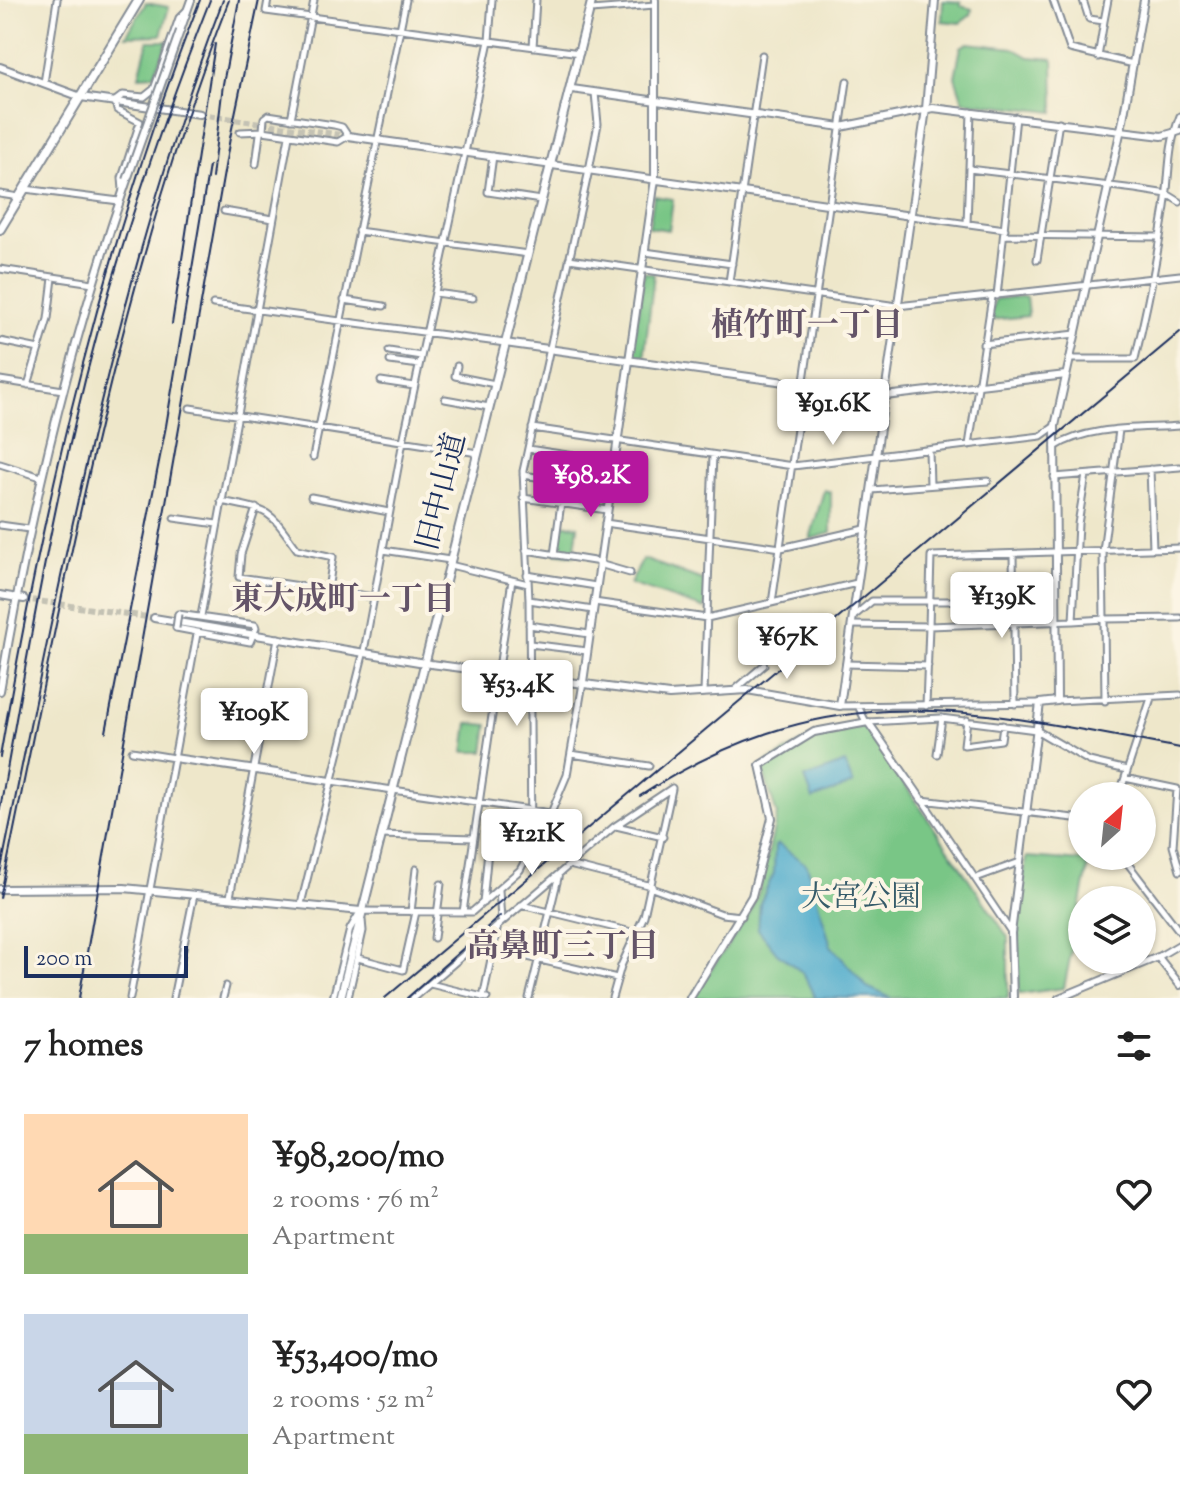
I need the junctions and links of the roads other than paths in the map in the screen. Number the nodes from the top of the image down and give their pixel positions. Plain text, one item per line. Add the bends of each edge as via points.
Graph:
1 (57, 0) edge
2 (139, 0) edge
3 (191, 0) edge
4 (268, 0) edge
5 (314, 0) edge
6 (406, 0) edge
7 (492, 0) edge
8 (536, 0) edge
9 (592, 0) edge
10 (935, 0) edge
11 (1053, 0) edge
12 (1083, 0) edge
13 (1108, 0) edge
14 (1144, 0) edge
15 (655, 3) edge
16 (187, 10) junction
17 (591, 10) junction
18 (311, 17) junction
19 (1104, 21) junction
20 (400, 29) junction
21 (489, 41) junction
22 (533, 47) junction
23 (581, 53) junction
24 (762, 55) dead end
25 (1098, 57) junction
26 (1133, 64) junction
27 (0, 67) edge
28 (847, 81) dead end
29 (44, 83) junction
30 (572, 89) junction
31 (595, 93) junction
32 (81, 97) junction
33 (115, 101) junction
34 (654, 101) junction
35 (926, 109) junction
36 (971, 112) junction
37 (200, 114) tunnel mouth
38 (754, 115) junction
39 (1016, 116) junction
40 (1180, 116) edge
41 (291, 119) junction
42 (1059, 121) junction
43 (841, 127) junction
44 (1121, 129) junction
45 (240, 132) dead end
46 (262, 132) junction
47 (289, 136) junction
48 (348, 136) junction
49 (1177, 137) edge
50 (377, 140) junction
51 (465, 152) junction
52 (493, 156) junction
53 (256, 164) dead end
54 (552, 165) junction
55 (969, 169) junction
56 (589, 170) junction
57 (1010, 174) junction
58 (655, 179) junction
59 (1050, 180) junction
60 (1108, 186) junction
61 (123, 191) junction
62 (22, 193) junction
63 (742, 193) junction
64 (0, 194) edge
65 (1167, 194) junction
66 (542, 200) junction
67 (119, 201) junction
68 (1180, 202) edge
69 (829, 204) junction
70 (224, 211) dead end
71 (911, 216) junction
72 (273, 219) junction
73 (967, 224) junction
74 (0, 229) edge
75 (358, 231) junction
76 (1005, 232) junction
77 (1042, 235) junction
78 (1097, 236) junction
79 (1160, 237) junction
80 (446, 243) junction
81 (645, 252) junction
82 (528, 254) junction
83 (569, 259) junction
84 (1037, 260) dead end
85 (732, 264) junction
86 (0, 269) edge
87 (642, 269) junction
88 (1180, 275) edge
89 (53, 278) junction
90 (1154, 278) junction
91 (729, 282) junction
92 (93, 283) junction
93 (1086, 286) junction
94 (435, 293) junction
95 (816, 294) junction
96 (995, 296) junction
97 (473, 298) dead end
98 (344, 300) junction
99 (213, 304) dead end
100 (384, 306) dead end
101 (897, 306) junction
102 (256, 310) junction
103 (340, 321) junction
104 (426, 332) junction
105 (1076, 334) junction
106 (0, 341) edge
107 (505, 343) junction
108 (983, 344) junction
109 (549, 348) junction
110 (39, 349) junction
111 (389, 351) dead end
112 (421, 356) junction
113 (629, 359) junction
114 (1070, 359) junction
115 (390, 361) dead end
116 (419, 365) junction
117 (457, 366) dead end
118 (1066, 375) junction
119 (0, 380) edge
120 (381, 381) dead end
121 (495, 384) junction
122 (804, 384) junction
123 (28, 385) junction
124 (414, 386) junction
125 (977, 386) junction
126 (63, 390) junction
127 (885, 396) junction
128 (445, 399) dead end
129 (489, 407) junction
130 (190, 408) dead end
131 (237, 415) junction
132 (1055, 426) junction
133 (1180, 426) edge
134 (317, 428) junction
135 (532, 428) junction
136 (1119, 430) junction
137 (403, 441) junction
138 (617, 441) junction
139 (969, 445) junction
140 (1054, 447) junction
141 (528, 449) junction
142 (929, 450) junction
143 (478, 453) junction
144 (713, 455) junction
145 (876, 456) junction
146 (313, 457) dead end
147 (614, 462) junction
148 (0, 464) edge
149 (793, 466) junction
150 (1180, 467) edge
151 (1150, 469) junction
152 (1113, 472) junction
153 (523, 475) junction
154 (1086, 475) junction
155 (41, 477) junction
156 (1054, 477) junction
157 (988, 481) dead end
158 (930, 485) junction
159 (610, 488) junction
160 (872, 490) junction
161 (311, 497) dead end
162 (523, 498) junction
163 (221, 501) junction
164 (561, 503) junction
165 (256, 508) junction
166 (607, 510) junction
167 (389, 512) junction
168 (174, 518) dead end
169 (605, 523) junction
170 (217, 524) junction
171 (0, 525) edge
172 (29, 529) junction
173 (865, 529) junction
174 (710, 538) junction
175 (781, 548) junction
176 (1153, 548) junction
177 (1180, 548) edge
178 (383, 550) junction
179 (526, 550) junction
180 (1103, 551) junction
181 (1056, 552) junction
182 (1077, 552) junction
183 (1013, 554) junction
184 (554, 555) junction
185 (450, 562) junction
186 (600, 563) junction
187 (630, 573) dead end
188 (527, 575) junction
189 (512, 580) junction
190 (857, 583) junction
191 (528, 584) junction
192 (596, 586) junction
193 (327, 589) junction
194 (0, 595) edge
195 (374, 597) junction
196 (15, 598) junction
197 (24, 599) tunnel mouth
198 (529, 600) junction
199 (1014, 601) junction
200 (930, 602) junction
201 (326, 603) dead end
202 (772, 603) junction
203 (593, 606) junction
204 (201, 616) junction
205 (854, 616) junction
206 (154, 618) tunnel mouth
207 (707, 618) junction
208 (1180, 618) edge
209 (1104, 619) junction
210 (1073, 621) junction
211 (1056, 622) junction
212 (529, 625) junction
213 (852, 625) junction
214 (1014, 625) junction
215 (929, 626) junction
216 (197, 634) junction
217 (255, 634) junction
218 (589, 634) junction
219 (278, 638) junction
220 (530, 644) junction
221 (364, 651) junction
222 (587, 651) junction
223 (423, 662) junction
224 (846, 664) junction
225 (764, 665) dead end
226 (928, 666) junction
227 (499, 671) junction
228 (530, 675) junction
229 (1, 678) edge
230 (583, 682) junction
231 (736, 689) junction
232 (0, 691) edge
233 (704, 692) junction
234 (1180, 695) edge
235 (1151, 698) junction
236 (1057, 701) junction
237 (1105, 701) junction
238 (1040, 703) junction
239 (1015, 704) junction
240 (840, 706) junction
241 (858, 706) junction
242 (926, 706) junction
243 (942, 718) junction
244 (967, 720) junction
245 (867, 722) junction
246 (1003, 725) junction
247 (1036, 730) junction
248 (132, 751) dead end
249 (571, 754) junction
250 (937, 754) dead end
251 (174, 758) junction
252 (649, 766) dead end
253 (1127, 770) junction
254 (254, 771) junction
255 (1125, 778) junction
256 (331, 781) junction
257 (1124, 782) edge
258 (392, 790) junction
259 (922, 800) junction
260 (1178, 800) edge
261 (480, 803) junction
262 (531, 810) junction
263 (1026, 812) junction
264 (551, 813) junction
265 (1068, 817) edge
266 (615, 826) junction
267 (490, 829) dead end
268 (381, 835) junction
269 (663, 837) junction
270 (474, 838) junction
271 (534, 844) junction
272 (472, 853) junction
273 (486, 855) junction
274 (1020, 862) junction
275 (569, 865) junction
276 (416, 869) dead end
277 (1133, 870) edge
278 (1180, 871) edge
279 (559, 873) junction
280 (976, 878) junction
281 (441, 884) dead end
282 (652, 887) junction
283 (0, 889) edge
284 (499, 889) junction
285 (152, 890) junction
286 (194, 895) junction
287 (230, 897) junction
288 (483, 903) junction
289 (301, 904) junction
290 (521, 905) junction
291 (361, 911) junction
292 (414, 912) junction
293 (438, 912) junction
294 (463, 912) junction
295 (551, 912) junction
296 (743, 916) junction
297 (499, 923) junction
298 (1180, 932) edge
299 (636, 933) junction
300 (1011, 933) junction
301 (434, 938) dead end
302 (1180, 944) edge
303 (493, 949) junction
304 (1158, 957) junction
305 (358, 958) junction
306 (540, 960) junction
307 (617, 978) junction
308 (430, 984) junction
309 (1180, 985) edge
310 (226, 986) dead end
311 (341, 997) edge
312 (1065, 997) edge
313 (130, 998) edge
314 (173, 998) edge
315 (223, 998) edge
316 (413, 998) edge
317 (484, 998) edge
318 (529, 998) edge
319 (612, 998) edge
320 (690, 998) edge
321 (1013, 998) edge

1 - 29 street
2 - 32 highway
3 - 16 street
4 - 18 street via 266,11
5 - 18 street
6 - 20 street
7 - 21 street
8 - 22 street
9 - 17 main road, 旧中山道
10 - 35 street
11 - 25 street via 1070,49
12 - 19 street via 1089,19
13 - 19 street
14 - 26 street
15 - 17 street
15 - 34 street
16 - 33 street via 179,18 152,92
16 - 61 street, bridge
17 - 23 main road, 旧中山道
18 - 20 street
18 - 41 street
19 - 25 street
20 - 21 street
20 - 50 street
21 - 22 street
21 - 51 street
22 - 23 street
23 - 30 main road, 旧中山道
24 - 38 street
25 - 26 street
26 - 44 street
27 - 29 street
28 - 43 street
29 - 32 street
30 - 31 street
30 - 54 main road, 旧中山道
31 - 34 street
31 - 56 street via 598,124
32 - 33 street
32 - 62 highway
33 - 37 street
33 - 61 street via 117,110 140,122 122,178
34 - 38 street
34 - 58 street
35 - 36 street
35 - 43 street
35 - 71 street
36 - 39 street
36 - 55 street
38 - 43 street
38 - 63 street
39 - 42 street
39 - 57 street
40 - 49 street
41 - 46 street via 265,116
41 - 48 street via 342,127
42 - 44 street
42 - 59 street
43 - 69 street
44 - 49 street
44 - 60 street
45 - 46 street
46 - 47 street
46 - 53 street
47 - 48 street via 338,142
47 - 72 street
48 - 50 street
49 - 65 street via 1166,166
50 - 51 street
50 - 75 street
51 - 52 street
51 - 80 street
52 - 54 street
52 - 66 street via 488,192
54 - 56 street
54 - 66 main road, 旧中山道
55 - 57 street
55 - 73 street
56 - 58 street
56 - 83 street
57 - 59 street
57 - 76 street
58 - 63 street
58 - 81 street
59 - 60 street
59 - 77 street
60 - 65 street
60 - 78 street
61 - 67 street
62 - 64 street
62 - 67 street
62 - 74 highway
63 - 69 street
63 - 85 street
65 - 68 street
65 - 79 street
66 - 82 main road, 旧中山道
67 - 92 street
69 - 71 street
69 - 95 street
70 - 72 street
71 - 73 street
71 - 101 street
72 - 102 street
73 - 76 street
75 - 80 street
75 - 98 street
76 - 77 street
76 - 96 street
77 - 78 street
77 - 84 street
78 - 79 street
78 - 93 street
79 - 90 street
80 - 82 street
80 - 94 street
81 - 85 street
81 - 87 street
82 - 107 main road, 旧中山道
83 - 87 street
83 - 109 street
85 - 91 street
86 - 89 street
87 - 91 street
87 - 113 street
88 - 90 street
89 - 92 street
89 - 110 street
90 - 93 street
90 - 114 street via 1135,359
91 - 95 street
92 - 126 street
93 - 96 street
93 - 105 street
94 - 97 street
94 - 104 street
95 - 101 street
95 - 122 street
96 - 101 street
96 - 108 street
98 - 100 street
98 - 103 street
99 - 102 street
101 - 127 street
102 - 103 street
102 - 131 street
103 - 104 street
103 - 134 street
104 - 107 street
104 - 112 street
105 - 108 street
105 - 114 street
106 - 110 street
107 - 109 street
107 - 121 main road, 旧中山道
108 - 125 street
109 - 113 street
109 - 135 street
110 - 123 street
111 - 112 street
112 - 116 street
113 - 122 street
113 - 138 street
114 - 118 street
115 - 116 street
116 - 124 street
117 - 121 street via 455,376
118 - 125 street
118 - 132 street
119 - 123 street
120 - 124 street
121 - 129 main road, 旧中山道
122 - 127 street
122 - 149 street
123 - 126 street
124 - 137 street
125 - 127 street
125 - 139 street
126 - 155 street
127 - 145 street
128 - 129 street
129 - 143 main road, 旧中山道
130 - 131 street
131 - 134 street
131 - 163 street
132 - 139 street via 1041,436
132 - 140 street
133 - 136 street
134 - 137 street
134 - 146 street
135 - 138 street
135 - 141 street
136 - 140 street via 1067,439
136 - 152 street
137 - 143 street
137 - 167 street
138 - 144 street
138 - 147 street
139 - 142 street
140 - 156 street
141 - 147 street
141 - 153 street
142 - 145 street
142 - 158 street
143 - 185 main road, 旧中山道
144 - 149 street
144 - 174 street
145 - 149 street
145 - 160 street
147 - 159 street
148 - 155 street
149 - 175 street
150 - 151 street
151 - 152 street
151 - 176 street
152 - 154 street
152 - 180 street
153 - 159 street
153 - 162 street
154 - 156 street
154 - 182 street
155 - 172 street
156 - 181 street
157 - 158 street
158 - 160 street
159 - 166 street
160 - 173 street
161 - 167 street
162 - 164 street
162 - 179 street
163 - 165 street
163 - 170 street
164 - 166 street
164 - 184 street
165 - 193 street via 282,524 297,549 333,557
165 - 193 street via 239,577
166 - 169 street
167 - 178 street
168 - 170 street
169 - 174 street
169 - 186 street
170 - 204 street
171 - 172 street
172 - 196 street
173 - 175 street
173 - 190 street
174 - 175 street
174 - 207 street
175 - 202 street
176 - 177 street
176 - 180 street
178 - 185 street
178 - 195 street
179 - 184 street
179 - 188 street
180 - 182 street
180 - 209 street
181 - 182 street
181 - 183 street
181 - 211 street
182 - 210 street
183 - 199 street
183 - 200 street via 931,556
184 - 186 street
185 - 189 street
185 - 223 main road, 旧中山道
186 - 187 street
186 - 192 street
188 - 191 street
188 - 192 street
189 - 191 street
189 - 227 street
190 - 202 street
190 - 205 street
191 - 198 street
192 - 203 street
193 - 195 street
193 - 201 street
194 - 196 street
195 - 221 street
196 - 197 street
196 - 229 street
198 - 203 street
198 - 212 street
199 - 200 street
199 - 214 street
200 - 205 street via 872,601
200 - 215 street
202 - 207 street
203 - 207 street
203 - 218 street
204 - 216 street, bridge via 178,614 176,628
204 - 217 street via 255,625
205 - 213 street
206 - 217 street
207 - 233 street
208 - 209 street
209 - 210 street
209 - 237 street
210 - 211 street
211 - 214 street
211 - 236 street
212 - 218 street
212 - 220 street
213 - 215 street
213 - 224 street
214 - 215 street
214 - 239 street
215 - 226 street
216 - 217 street via 250,642
216 - 251 street
217 - 219 street
218 - 222 street
219 - 221 street
219 - 254 street
220 - 222 street
220 - 228 street
221 - 223 street
221 - 256 street
222 - 230 street
223 - 227 street
223 - 258 main road, 旧中山道
224 - 226 street
224 - 240 street
225 - 231 street
226 - 242 street
227 - 228 street
227 - 261 street
228 - 230 street
228 - 262 street
229 - 232 street
230 - 233 street via 669,695
230 - 249 street
231 - 233 street
231 - 240 street
234 - 235 street
235 - 237 street
235 - 253 street
236 - 237 street
236 - 238 street
238 - 239 street
238 - 247 street
239 - 242 street
240 - 241 street
241 - 242 street
241 - 245 street
243 - 244 street
243 - 245 street
243 - 250 street
244 - 246 street
244 - 246 street via 964,745 1001,740
245 - 259 street
245 - 296 street via 814,732 760,765 772,818
246 - 247 street
247 - 253 street via 1089,761
247 - 263 street
248 - 251 street
249 - 252 street
249 - 264 street
251 - 254 street
251 - 285 street
253 - 255 street
254 - 256 street
254 - 287 street
255 - 257 street
255 - 260 street via 1177,789
256 - 258 street
256 - 289 street
258 - 261 street
258 - 268 main road, 旧中山道
259 - 263 street
259 - 280 street
260 - 278 street via 1173,846
261 - 262 street
261 - 270 street
262 - 264 street
262 - 271 street
263 - 265 street
263 - 274 street
264 - 271 street
266 - 269 street
266 - 269 street via 672,788
266 - 275 street
267 - 273 street
268 - 270 street
268 - 291 main road, 旧中山道
269 - 282 street
270 - 272 street
271 - 284 street via 520,870
272 - 273 street
272 - 294 street
273 - 288 street
274 - 280 street
274 - 300 street
275 - 279 street
275 - 282 street
276 - 292 street
277 - 298 street
279 - 290 street
279 - 295 street
280 - 300 street
281 - 293 street
282 - 296 street via 722,914
282 - 299 street
283 - 285 street
284 - 288 street
284 - 297 street
285 - 286 street
285 - 313 street
286 - 287 street
286 - 314 street
287 - 289 street
288 - 294 street
289 - 291 street
290 - 295 street
290 - 297 street
291 - 292 street
291 - 305 street
291 - 311 main road, 旧中山道
292 - 293 street
292 - 305 street via 403,970
293 - 294 street
293 - 301 street
295 - 299 street
295 - 306 street
296 - 320 street
297 - 303 street
297 - 308 street
299 - 307 street
300 - 321 street
302 - 304 street
303 - 306 street
303 - 317 street
304 - 309 street
304 - 312 street
305 - 311 street
306 - 307 street
306 - 318 street
307 - 319 street
308 - 316 street
308 - 317 street
310 - 315 street

